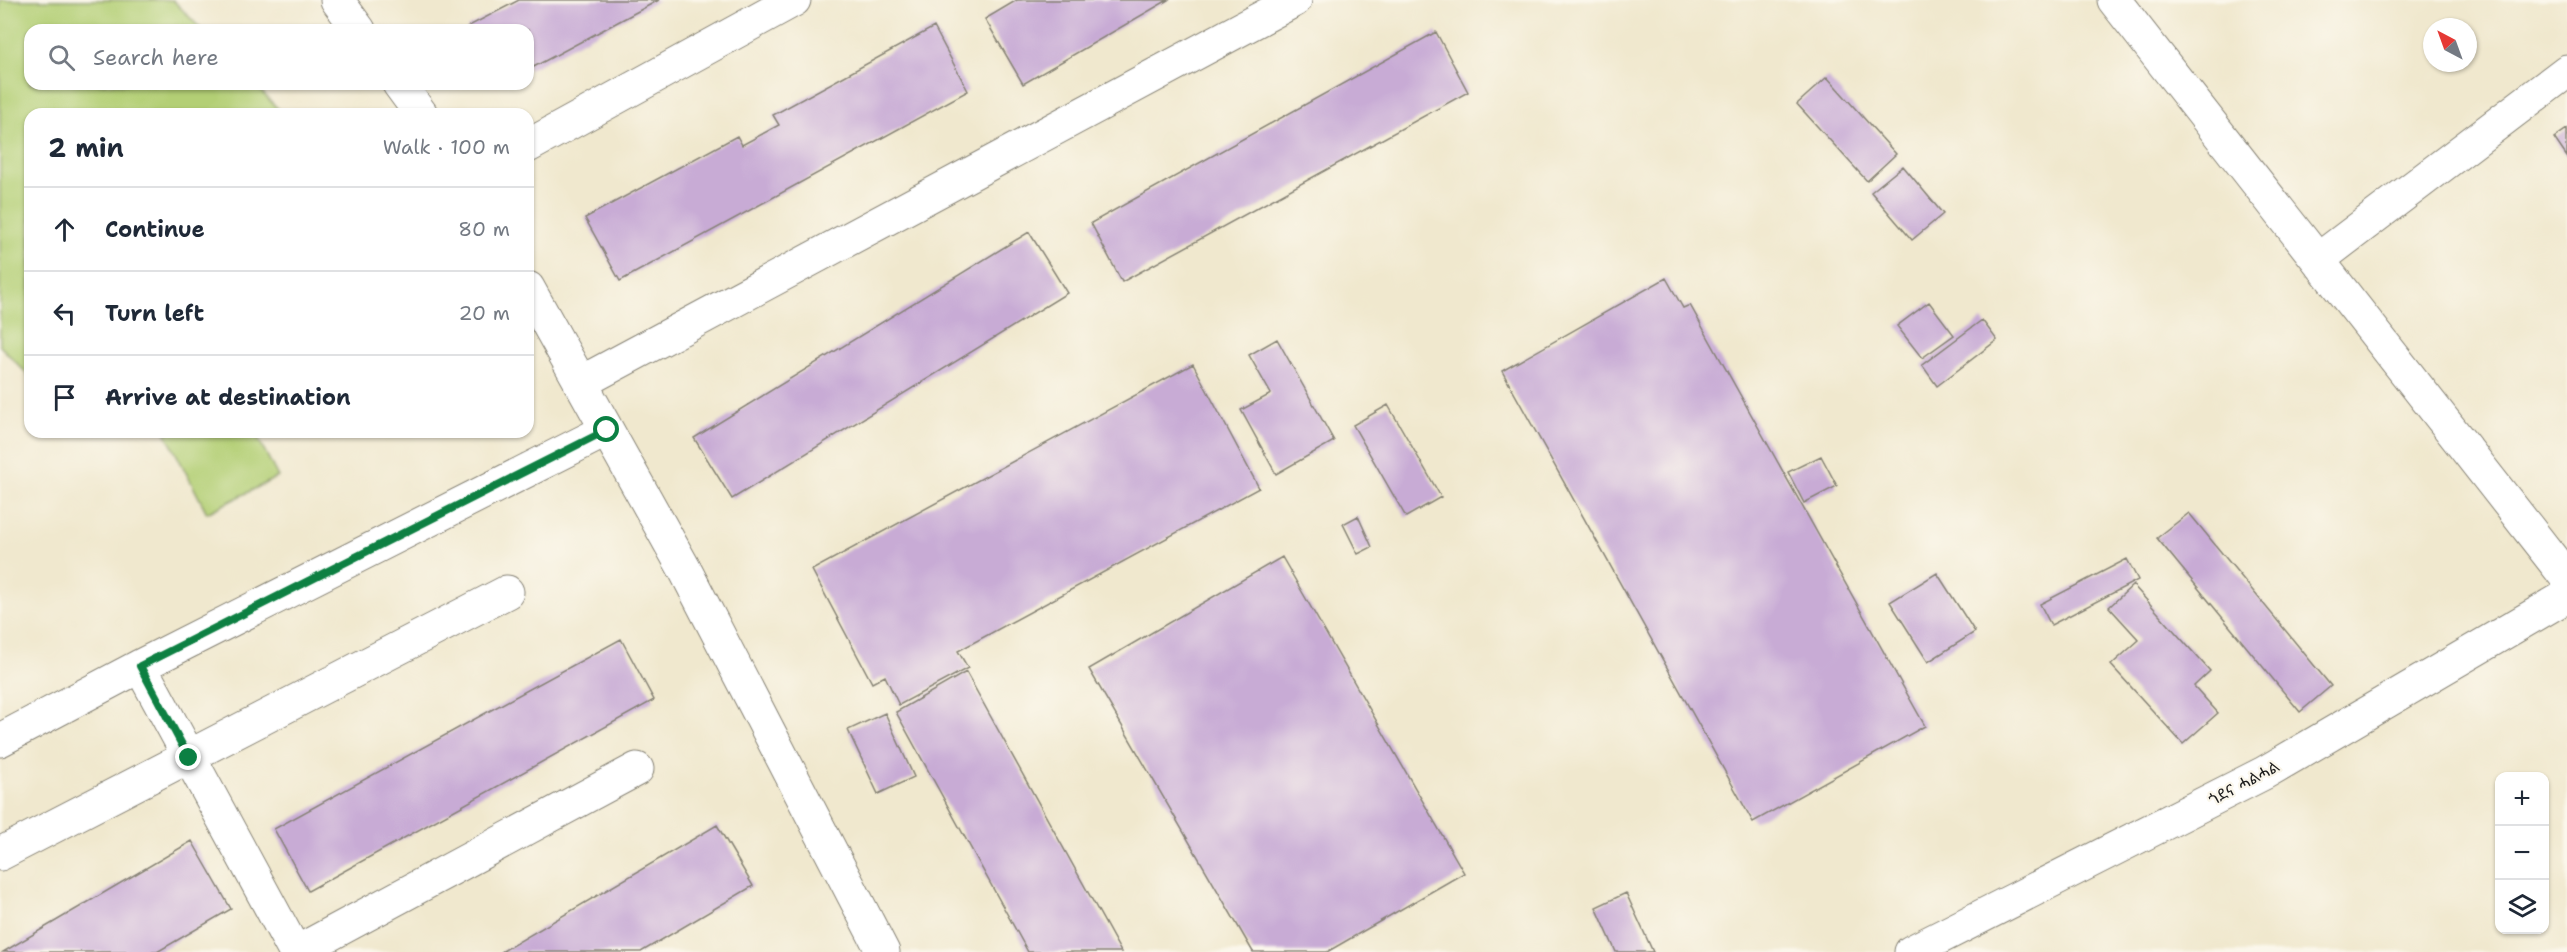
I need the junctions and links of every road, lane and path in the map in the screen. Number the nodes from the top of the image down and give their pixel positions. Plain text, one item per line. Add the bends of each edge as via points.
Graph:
1 (337, 0) edge
2 (794, 0) edge
3 (1295, 0) edge
4 (2114, 0) edge
5 (355, 24) edge
6 (2567, 71) edge
7 (403, 90) edge
8 (417, 108) edge
9 (534, 143) edge
10 (2319, 259) junction
11 (534, 299) edge
12 (580, 382) junction
13 (607, 430) junction
14 (2567, 578) edge
15 (507, 592) dead end
16 (2567, 596) edge
17 (140, 666) junction
18 (0, 740) edge
19 (189, 758) junction
20 (637, 769) dead end
21 (0, 854) edge
22 (296, 952) edge
23 (883, 952) edge
24 (1911, 952) edge

1 - 5 street
2 - 9 street
3 - 12 street
4 - 10 street
6 - 10 street
7 - 8 street
10 - 14 street
11 - 12 street
12 - 13 street
13 - 17 street
13 - 23 street via 685,570
15 - 19 street
16 - 24 street, ጎደና ሓልሓል via 2264,773
17 - 18 street
17 - 19 street
19 - 21 street
19 - 22 street
20 - 22 street

